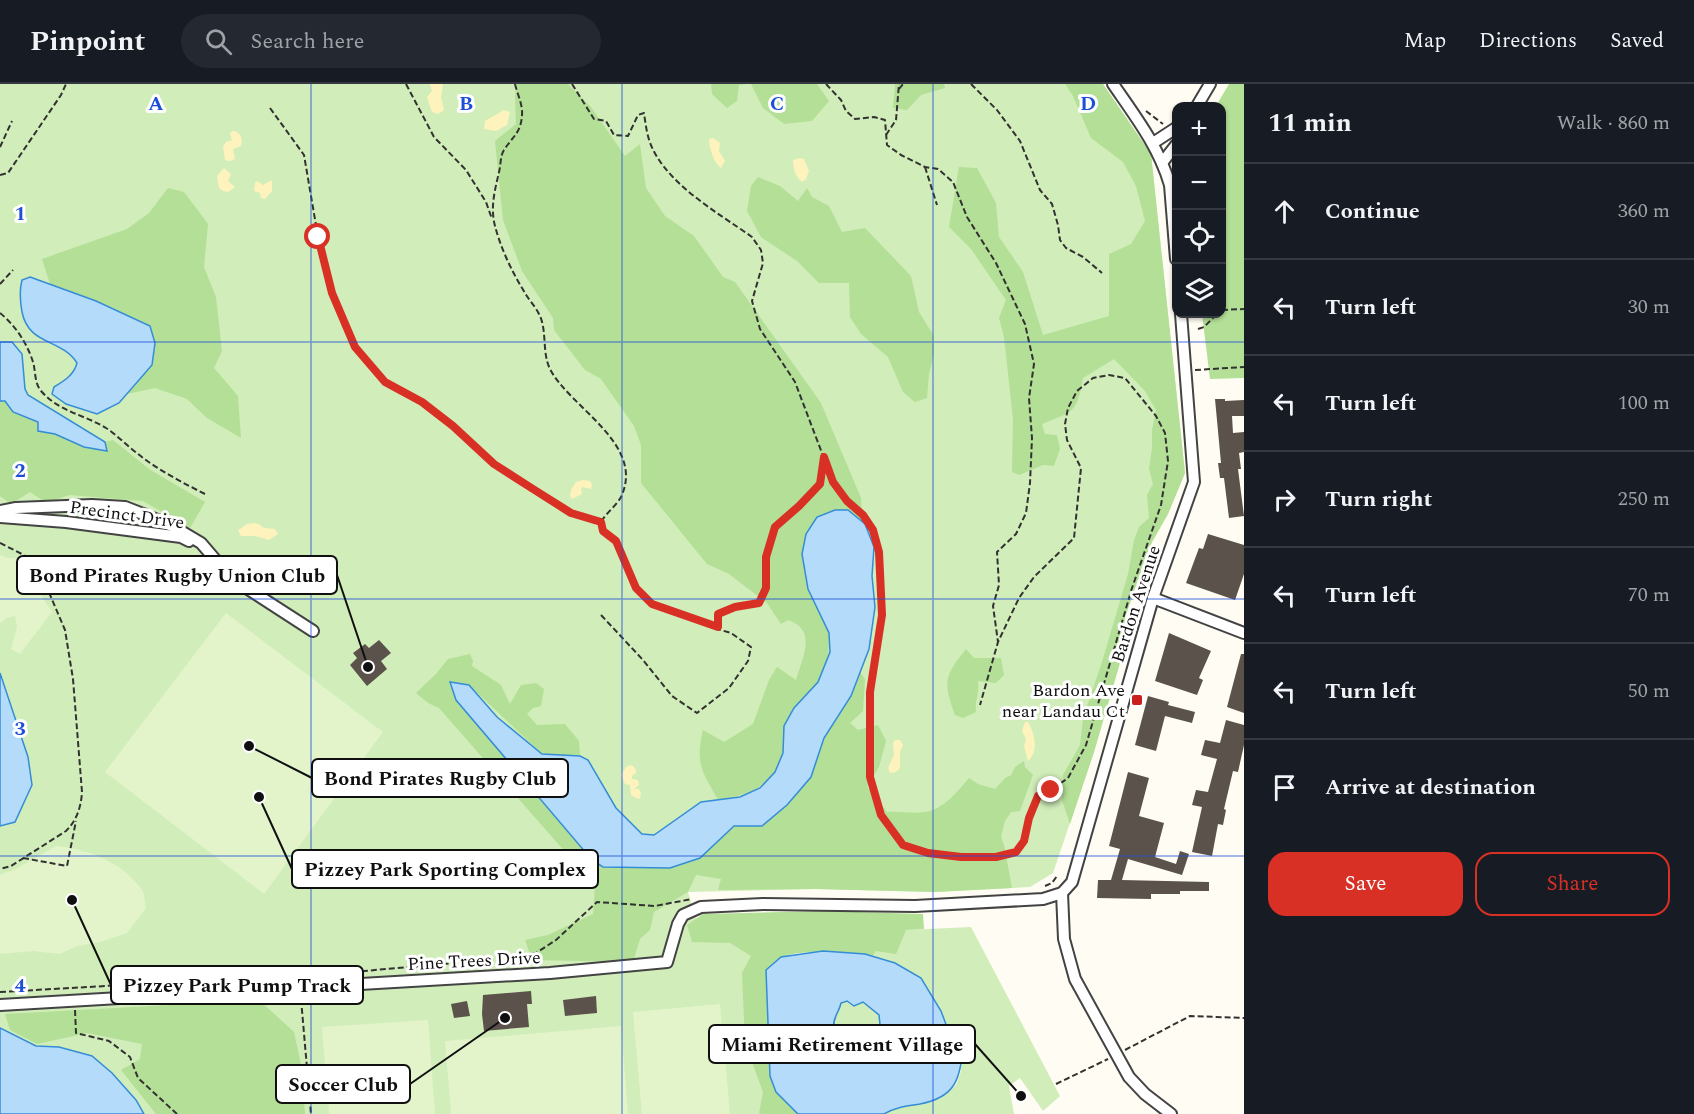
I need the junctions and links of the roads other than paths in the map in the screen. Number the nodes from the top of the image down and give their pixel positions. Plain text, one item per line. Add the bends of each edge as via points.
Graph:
1 (1113, 84) edge
2 (1210, 84) edge
3 (1199, 102) edge
4 (1172, 128) edge
5 (1153, 143) junction
6 (1172, 150) edge
7 (1162, 163) junction
8 (1172, 210) edge
9 (1181, 318) edge
10 (0, 511) edge
11 (0, 517) edge
12 (208, 550) junction
13 (1153, 598) junction
14 (313, 631) dead end
15 (1244, 633) edge
16 (1062, 892) junction
17 (0, 1005) edge
18 (1171, 1114) edge

1 - 5 street
2 - 3 street
4 - 5 street
5 - 7 street
6 - 7 street
7 - 8 street via 1170,185
9 - 13 street, Bardon Avenue via 1194,482
10 - 12 street, Precinct Drive via 59,506 124,507 174,527
11 - 12 street, Precinct Drive via 181,537
12 - 14 street via 231,578
13 - 15 street
13 - 16 street, Bardon Avenue via 1072,882
16 - 17 street, Pine Trees Drive via 1043,899 915,906 701,907 683,915 667,963
16 - 18 street via 1064,939 1075,979 1129,1077

